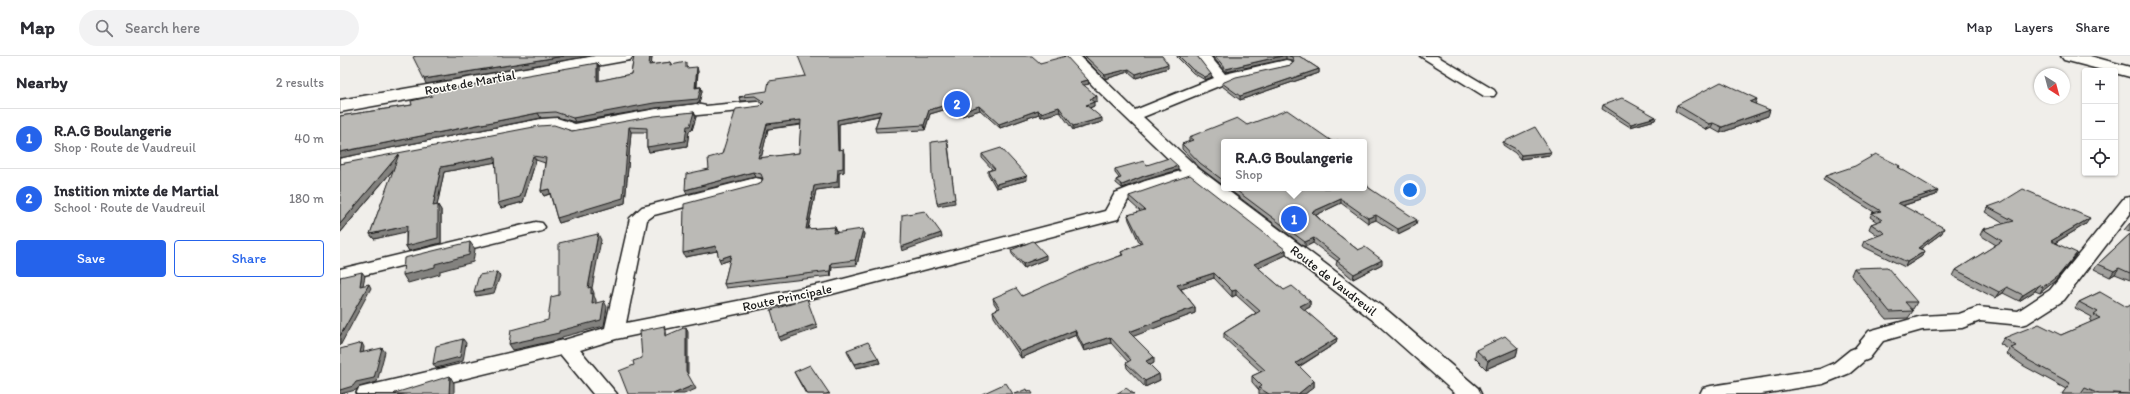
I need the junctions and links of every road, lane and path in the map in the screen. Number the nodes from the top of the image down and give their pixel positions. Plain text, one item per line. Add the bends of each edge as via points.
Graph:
1 (624, 56) edge
2 (1072, 56) edge
3 (1202, 56) edge
4 (1427, 56) edge
5 (2070, 56) edge
6 (1286, 64) dead end
7 (2130, 72) edge
8 (1223, 80) junction
9 (1489, 93) dead end
10 (340, 106) edge
11 (756, 106) edge
12 (1132, 116) junction
13 (340, 163) edge
14 (1193, 173) junction
15 (755, 183) dead end
16 (2130, 202) edge
17 (536, 227) dead end
18 (340, 276) edge
19 (614, 332) junction
20 (566, 347) junction
21 (367, 394) edge
22 (606, 394) edge
23 (1470, 394) edge
24 (1712, 394) edge

1 - 10 street, Route de Martial
2 - 12 street, Route de Vaudreuil
3 - 8 street
4 - 9 street
5 - 7 street
6 - 8 street
8 - 12 street
11 - 13 street via 706,111 696,109 574,129 557,123 541,124
12 - 14 street, Route de Vaudreuil
14 - 19 street, Route Principale via 1121,197 1112,215 828,289
14 - 23 street, Route de Vaudreuil via 1381,316
15 - 19 street via 648,211 639,218
16 - 24 street via 2057,295 2021,318 1978,314 1962,321 1922,323 1876,336 1862,354 1857,355 1842,368 1823,376
17 - 18 street
19 - 20 street, Route Principale
20 - 21 street, Route Principale
20 - 22 street

